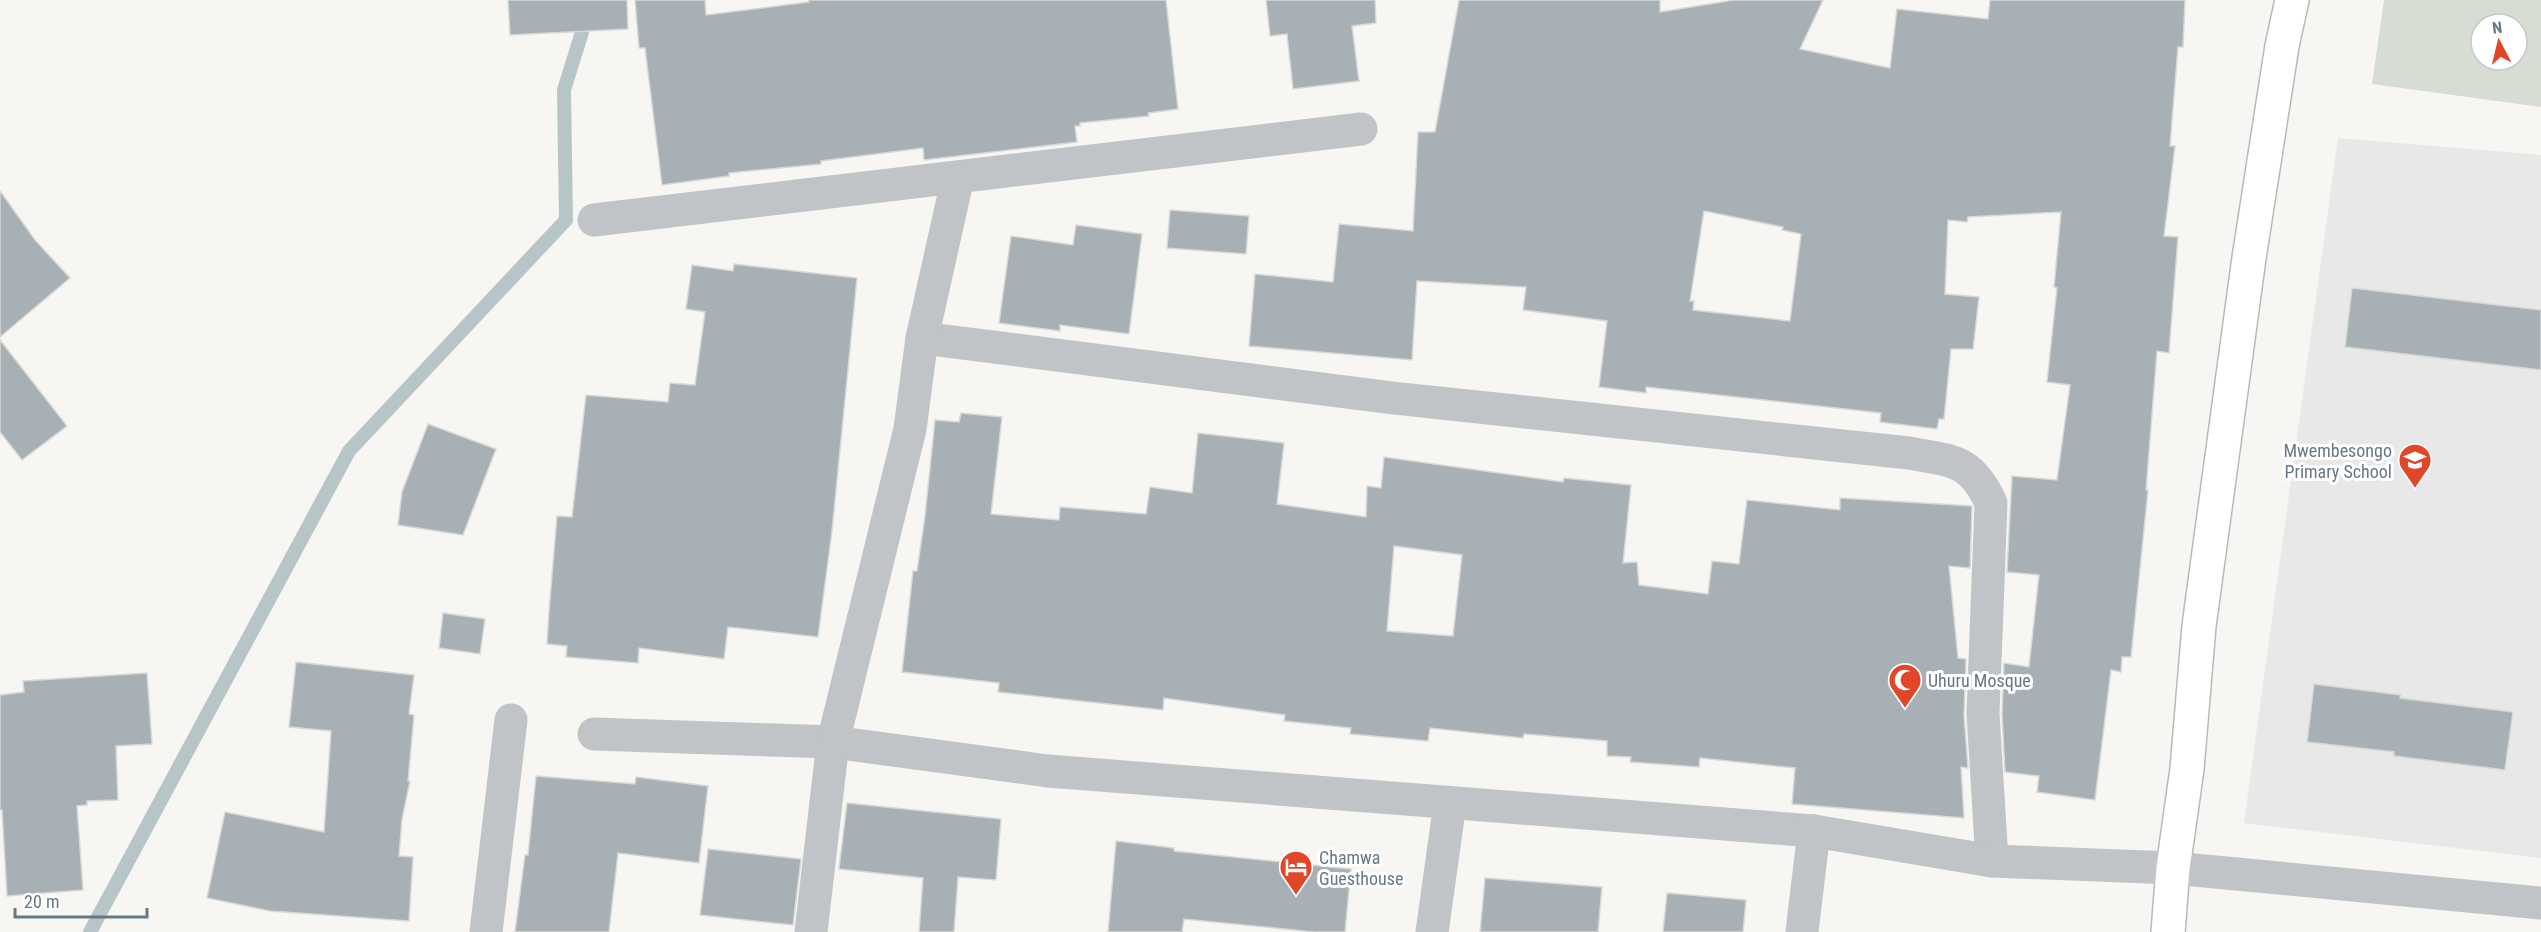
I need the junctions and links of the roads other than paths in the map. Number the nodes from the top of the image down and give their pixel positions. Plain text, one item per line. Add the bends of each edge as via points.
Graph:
1 (2292, 0) edge
2 (1361, 129) dead end
3 (958, 177) junction
4 (594, 220) dead end
5 (922, 338) junction
6 (511, 720) dead end
7 (594, 734) dead end
8 (833, 742) junction
9 (1450, 803) junction
10 (1814, 831) junction
11 (1992, 861) junction
12 (2173, 868) junction
13 (2541, 903) edge
14 (486, 932) edge
15 (811, 932) edge
16 (1432, 932) edge
17 (1802, 932) edge
18 (2168, 932) edge

1 - 12 street via 2249,258 2199,626 2187,769
2 - 3 street
3 - 4 street
3 - 5 street
5 - 8 street via 910,429
5 - 11 street via 1393,398 1909,453 1953,461 1972,471 1983,483 1991,502 1983,714
6 - 14 street
7 - 8 street
8 - 9 street via 1048,771
8 - 15 street
9 - 10 street
9 - 16 street
10 - 11 street
10 - 17 street
11 - 12 street
12 - 13 street
12 - 18 street

